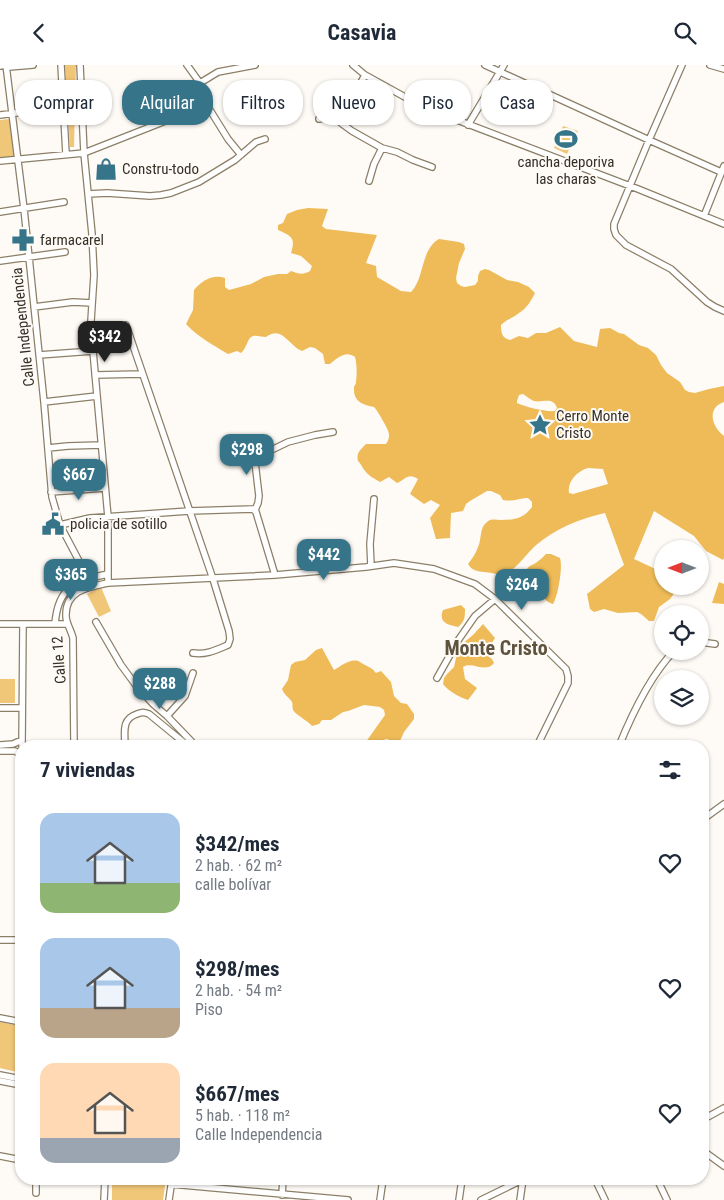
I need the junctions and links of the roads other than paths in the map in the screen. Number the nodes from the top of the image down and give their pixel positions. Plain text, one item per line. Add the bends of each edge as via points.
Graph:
1 (6, 65) edge
2 (33, 65) edge
3 (61, 65) edge
4 (80, 65) edge
5 (186, 65) edge
6 (255, 65) edge
7 (353, 65) edge
8 (485, 65) edge
9 (504, 65) edge
10 (682, 65) edge
11 (710, 65) edge
12 (0, 66) edge
13 (724, 69) edge
14 (500, 72) junction
15 (365, 75) junction
16 (62, 80) edge
17 (198, 80) edge
18 (205, 80) edge
19 (362, 80) edge
20 (404, 97) edge
21 (13, 113) junction
22 (0, 115) edge
23 (213, 115) edge
24 (471, 120) edge
25 (64, 125) edge
26 (153, 125) edge
27 (344, 125) edge
28 (468, 125) edge
29 (265, 139) dead end
30 (649, 141) junction
31 (382, 148) junction
32 (84, 153) junction
33 (66, 154) junction
34 (241, 155) junction
35 (18, 159) junction
36 (0, 161) edge
37 (724, 166) edge
38 (432, 167) dead end
39 (721, 172) junction
40 (369, 181) dead end
41 (630, 185) junction
42 (88, 194) junction
43 (64, 202) dead end
44 (24, 209) junction
45 (0, 212) edge
46 (704, 216) junction
47 (724, 224) edge
48 (65, 252) dead end
49 (28, 257) junction
50 (0, 261) edge
51 (92, 303) junction
52 (34, 307) junction
53 (724, 311) edge
54 (126, 325) dead end
55 (93, 351) junction
56 (39, 355) junction
57 (142, 374) junction
58 (96, 375) junction
59 (97, 396) junction
60 (44, 402) junction
61 (332, 433) dead end
62 (101, 445) junction
63 (253, 445) dead end
64 (48, 448) junction
65 (255, 458) junction
66 (105, 488) junction
67 (51, 492) junction
68 (374, 499) dead end
69 (255, 509) junction
70 (189, 511) junction
71 (108, 517) junction
72 (60, 525) junction
73 (371, 566) junction
74 (108, 574) junction
75 (275, 575) junction
76 (88, 579) junction
77 (213, 579) junction
78 (108, 583) junction
79 (91, 586) junction
80 (495, 599) junction
81 (96, 622) dead end
82 (0, 624) edge
83 (23, 624) junction
84 (55, 624) junction
85 (67, 624) junction
86 (709, 643) edge
87 (714, 644) dead end
88 (193, 653) dead end
89 (666, 660) edge
90 (193, 673) dead end
91 (436, 678) dead end
92 (0, 708) edge
93 (22, 708) junction
94 (167, 716) junction
95 (22, 740) edge
96 (74, 740) edge
97 (125, 740) edge
98 (180, 740) edge
99 (190, 740) edge
100 (541, 740) edge
101 (622, 740) edge
102 (15, 744) edge
103 (0, 745) edge
104 (0, 751) edge
105 (15, 751) edge
106 (724, 804) edge
107 (709, 815) edge
108 (0, 940) edge
109 (15, 940) edge
110 (0, 1018) edge
111 (15, 1021) edge
112 (0, 1075) edge
113 (15, 1078) edge
114 (0, 1081) edge
115 (15, 1084) edge
116 (724, 1108) edge
117 (709, 1116) edge
118 (709, 1155) edge
119 (0, 1157) edge
120 (15, 1159) edge
121 (724, 1166) edge
122 (36, 1185) edge
123 (105, 1185) edge
124 (171, 1185) edge
125 (200, 1185) edge
126 (382, 1185) edge
127 (461, 1185) edge
128 (511, 1185) edge
129 (522, 1185) edge
130 (598, 1185) edge
131 (660, 1185) edge
132 (36, 1193) dead end
133 (286, 1197) edge
134 (104, 1200) edge
135 (169, 1200) edge
136 (348, 1200) edge
137 (380, 1200) edge
138 (459, 1200) edge
139 (481, 1200) edge
140 (520, 1200) edge
141 (605, 1200) edge
142 (667, 1200) edge

1 - 2 street
1 - 12 street
1 - 21 street, Calle Independencia
3 - 16 street
4 - 32 street
5 - 17 street
6 - 18 street via 218,72
7 - 15 street
8 - 14 street
9 - 14 street
10 - 30 street
11 - 13 street
14 - 24 street
14 - 30 street
15 - 19 street
15 - 20 street
21 - 22 street
21 - 35 street, Calle Independencia
23 - 34 street
25 - 33 street
26 - 32 street
27 - 31 street
28 - 41 street
29 - 34 street
30 - 39 street
30 - 41 street
31 - 38 street
31 - 40 street
32 - 33 street
32 - 42 street
33 - 35 street
34 - 42 street via 199,182 171,193 150,196
35 - 36 street
35 - 44 street, Calle Independencia
37 - 39 street
39 - 46 street
41 - 46 street
41 - 53 street via 614,224 616,235 626,245 671,269 707,301
42 - 51 street via 94,275
43 - 44 street
44 - 45 street
44 - 49 street, Calle Independencia
46 - 47 street
48 - 49 street
49 - 50 street
49 - 52 street, Calle Independencia
51 - 52 street
51 - 55 street
52 - 56 street, Calle Independencia
54 - 57 street
55 - 56 street
55 - 58 street
56 - 60 street, Calle Independencia
57 - 58 street
57 - 70 street
58 - 59 street
59 - 60 street
59 - 62 street
60 - 64 street, Calle Independencia
61 - 65 street via 288,442
62 - 64 street
62 - 66 street
63 - 65 street
64 - 67 street, Calle Independencia
65 - 69 street via 259,495
66 - 67 street
66 - 71 street
67 - 72 street, Calle Independencia
68 - 73 street
69 - 70 street
69 - 75 street
70 - 71 street
70 - 77 street
71 - 72 street
71 - 74 street
72 - 76 street, Calle Independencia
73 - 75 street
73 - 80 street via 394,563 434,569 474,584
74 - 76 street
74 - 78 street
75 - 77 street
76 - 79 street, Calle Independencia
76 - 84 street via 74,585 61,597
77 - 78 street
77 - 88 street via 230,643 215,651
78 - 79 street
79 - 85 street, Calle 12 via 70,599 66,610
80 - 91 street via 475,616
80 - 100 street via 566,669 568,683
81 - 94 street via 121,665
82 - 83 street
83 - 84 street
83 - 93 street
84 - 85 street
85 - 96 street, Calle 12 via 73,638
86 - 87 street
89 - 101 street via 645,691
90 - 94 street via 185,696
92 - 93 street
93 - 95 street
94 - 99 street
97 - 98 street via 127,719 146,713
102 - 103 street
104 - 105 street
106 - 107 street
108 - 109 street
110 - 111 street
112 - 113 street
114 - 115 street
116 - 117 street
118 - 121 street
119 - 120 street
122 - 132 street
123 - 134 street
124 - 135 street
125 - 133 street
126 - 137 street
127 - 138 street
128 - 139 street
129 - 140 street
130 - 141 street
131 - 142 street
133 - 136 street

